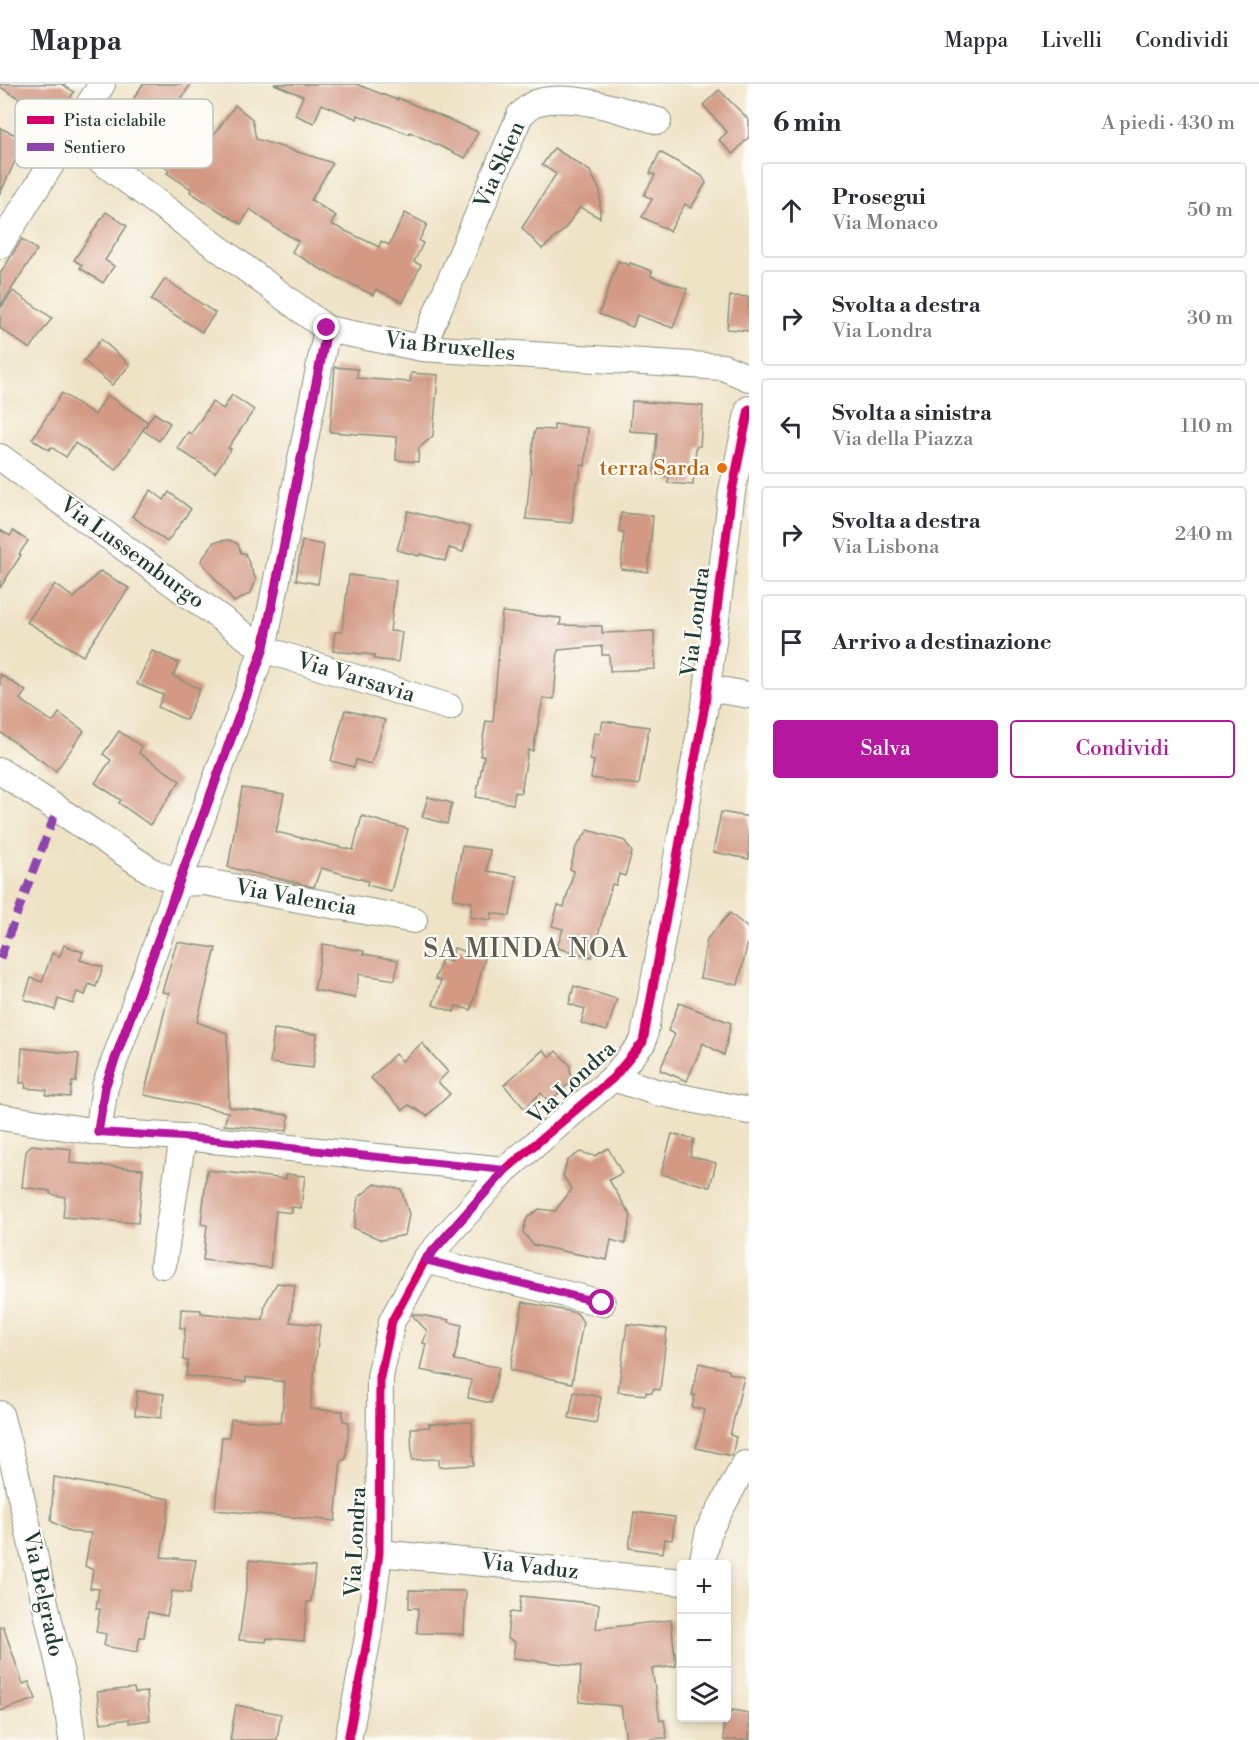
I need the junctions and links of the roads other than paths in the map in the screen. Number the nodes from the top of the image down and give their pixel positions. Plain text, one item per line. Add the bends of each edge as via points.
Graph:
1 (102, 84) edge
2 (93, 99) edge
3 (658, 121) dead end
4 (49, 168) edge
5 (111, 168) edge
6 (0, 245) edge
7 (327, 328) junction
8 (422, 348) junction
9 (749, 378) edge
10 (749, 409) edge
11 (0, 457) edge
12 (264, 649) junction
13 (708, 688) junction
14 (749, 695) edge
15 (449, 706) dead end
16 (0, 771) edge
17 (178, 883) junction
18 (414, 920) dead end
19 (613, 1078) junction
20 (749, 1111) edge
21 (0, 1117) edge
22 (98, 1132) junction
23 (183, 1137) junction
24 (505, 1170) junction
25 (425, 1260) junction
26 (163, 1264) dead end
27 (602, 1303) dead end
28 (0, 1414) edge
29 (745, 1464) dead end
30 (379, 1553) junction
31 (703, 1560) edge
32 (677, 1582) edge
33 (72, 1740) edge
34 (348, 1740) edge

1 - 2 street
3 - 8 street, Via Skien via 608,106 563,100 537,102 520,115
4 - 6 street
5 - 7 street, Via Bruxelles
7 - 8 street, Via Bruxelles
7 - 12 street
8 - 9 street, Via Bruxelles via 723,367
10 - 13 street, Via Londra via 732,491
11 - 12 street, Via Lussemburgo
12 - 15 street, Via Varsavia
12 - 17 street
13 - 14 street
13 - 19 street, Via Londra via 642,1042
16 - 17 street via 153,872
17 - 18 street, Via Valencia via 205,882
17 - 22 street via 105,1087
19 - 20 street via 656,1092
19 - 24 street, Via Londra
21 - 22 street
22 - 23 street
23 - 24 street
23 - 26 street
24 - 25 street, Via Londra
25 - 27 street
25 - 30 street, Via Londra via 392,1321 380,1377
28 - 33 street, Via Belgrado via 66,1696
29 - 31 street via 709,1530
30 - 32 street, Via Vaduz
30 - 34 street, Via Londra

